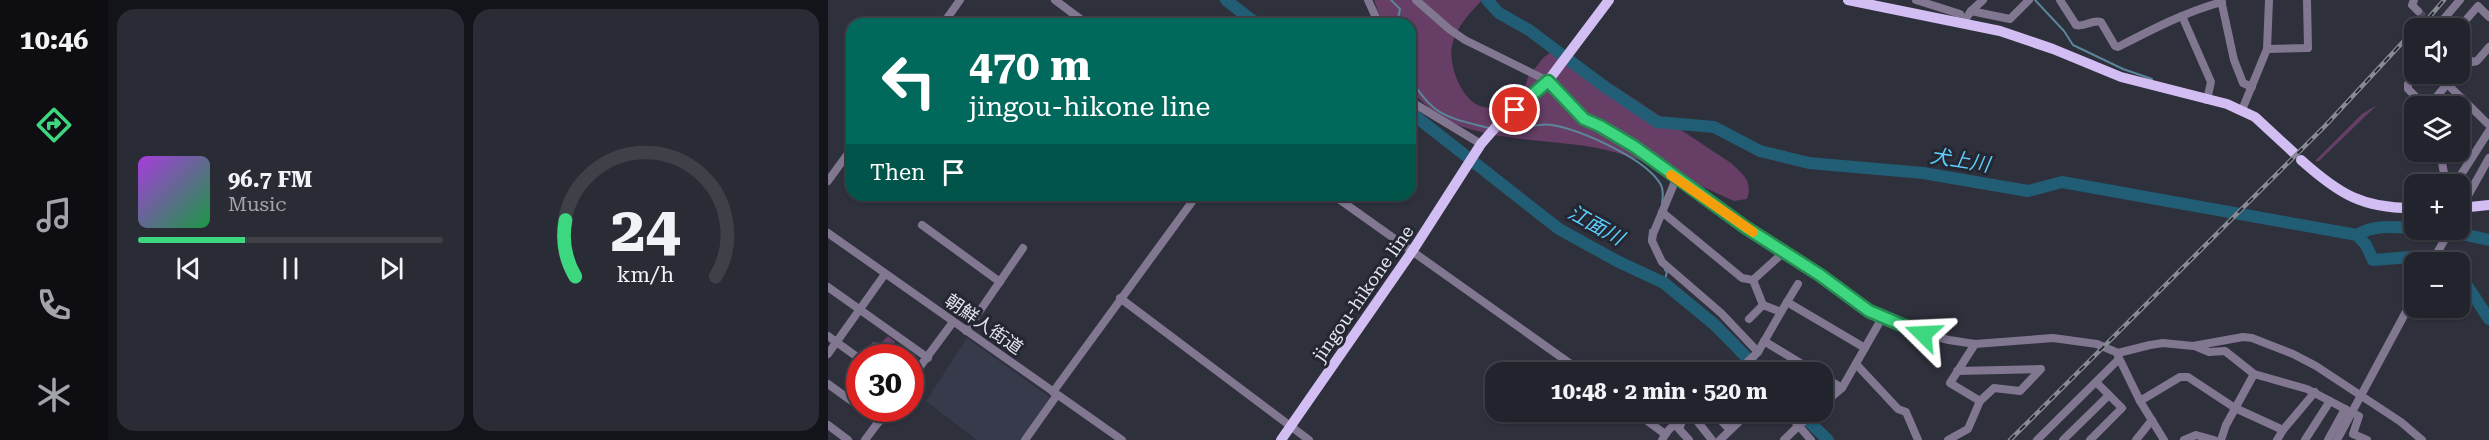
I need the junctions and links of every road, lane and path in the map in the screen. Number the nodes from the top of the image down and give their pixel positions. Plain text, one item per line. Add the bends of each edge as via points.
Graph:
1 (960, 0) edge
2 (1055, 0) edge
3 (1368, 0) edge
4 (1416, 0) edge
5 (1609, 0) edge
6 (1848, 0) edge
7 (1916, 0) edge
8 (2029, 0) edge
9 (2060, 0) edge
10 (2268, 0) edge
11 (2307, 0) edge
12 (2414, 0) edge
13 (2460, 0) edge
14 (1980, 1) edge
15 (2221, 1) edge
16 (2475, 3) edge
17 (1971, 11) junction
18 (2418, 11) tunnel mouth
19 (2182, 16) junction
20 (2489, 17) edge
21 (947, 18) edge
22 (1079, 18) edge
23 (1376, 18) edge
24 (1962, 18) junction
25 (2443, 18) edge
26 (2465, 18) edge
27 (2489, 47) edge
28 (2267, 49) junction
29 (2470, 60) edge
30 (1550, 78) junction
31 (2408, 84) edge
32 (2447, 84) joint
33 (2252, 87) junction
34 (2416, 96) edge
35 (2436, 96) edge
36 (2459, 96) edge
37 (2207, 100) junction
38 (1416, 105) edge
39 (2470, 107) edge
40 (2242, 110) junction
41 (2489, 125) edge
42 (2489, 131) edge
43 (1481, 144) junction
44 (846, 156) edge
45 (2489, 158) edge
46 (2461, 174) edge
47 (1676, 179) junction
48 (828, 181) edge
49 (2470, 191) edge
50 (1193, 201) edge
51 (1342, 201) edge
52 (2489, 205) edge
53 (2404, 208) edge
54 (2470, 208) edge
55 (1662, 212) junction
56 (922, 225) dead end
57 (828, 233) edge
58 (1023, 248) dead end
59 (1413, 250) junction
60 (1784, 252) junction
61 (885, 274) junction
62 (1753, 280) junction
63 (1000, 282) junction
64 (1798, 284) dead end
65 (828, 287) edge
66 (1120, 298) junction
67 (1787, 302) junction
68 (1763, 306) junction
69 (860, 310) junction
70 (1780, 312) junction
71 (2404, 316) edge
72 (1882, 318) junction
73 (1749, 319) dead end
74 (953, 322) junction
75 (966, 331) junction
76 (828, 336) edge
77 (1764, 341) junction
78 (836, 342) junction
79 (1975, 344) junction
80 (2193, 346) junction
81 (1865, 348) junction
82 (846, 349) edge
83 (828, 354) edge
84 (2118, 356) junction
85 (928, 358) junction
86 (1568, 362) edge
87 (1747, 362) edge
88 (1749, 362) edge
89 (1799, 362) edge
90 (924, 363) edge
91 (1856, 364) junction
92 (1957, 371) junction
93 (2253, 374) junction
94 (2096, 382) junction
95 (1833, 383) edge
96 (828, 384) edge
97 (1842, 388) junction
98 (2315, 392) junction
99 (2363, 392) junction
100 (1055, 393) junction
101 (2109, 395) junction
102 (1833, 396) edge
103 (846, 397) edge
104 (2140, 400) junction
105 (1980, 401) junction
106 (2331, 401) junction
107 (2235, 408) junction
108 (2357, 415) dead end
109 (2152, 420) junction
110 (879, 422) edge
111 (1647, 422) edge
112 (1698, 422) edge
113 (1722, 422) edge
114 (1737, 422) edge
115 (1802, 422) edge
116 (1807, 422) edge
117 (1680, 424) joint
118 (828, 425) edge
119 (1291, 427) junction
120 (1730, 430) junction
121 (2283, 430) junction
122 (1664, 437) edge
123 (2352, 437) edge
124 (2041, 439) edge
125 (848, 440) edge
126 (865, 440) edge
127 (1025, 440) edge
128 (1122, 440) edge
129 (1281, 440) edge
130 (1309, 440) edge
131 (1689, 440) edge
132 (1712, 440) edge
133 (1720, 440) edge
134 (1784, 440) edge
135 (1811, 440) edge
136 (1918, 440) edge
137 (1948, 440) edge
138 (2063, 440) edge
139 (2091, 440) edge
140 (2136, 440) edge
141 (2164, 440) edge
142 (2184, 440) edge
143 (2214, 440) edge
144 (2221, 440) edge
145 (2277, 440) edge
146 (2305, 440) edge
147 (2328, 440) edge
148 (2337, 440) edge
149 (2367, 440) edge
150 (2422, 440) edge

1 - 21 street
2 - 22 street
3 - 23 street
4 - 30 street via 1465,40
5 - 30 main road, jingou-hikone line
6 - 24 main road
7 - 24 street
8 - 17 street via 2010,19
9 - 19 street via 2078,26 2101,22 2118,47
10 - 28 street
11 - 28 street via 2308,48
12 - 18 street via 2412,5
13 - 25 street
14 - 17 street
15 - 19 street
15 - 33 street via 2234,60 2244,83
16 - 20 street
16 - 26 street
17 - 24 street
19 - 37 street via 2211,82
24 - 37 main road via 2121,77
27 - 29 street via 2477,61
28 - 33 street
30 - 43 main road, jingou-hikone line
30 - 47 street via 1584,119 1635,147
31 - 34 street
32 - 35 street
32 - 36 street
33 - 40 street
37 - 40 main road
38 - 43 street
39 - 41 street
40 - 53 main road via 2265,124 2329,184 2363,203
42 - 46 street
43 - 59 main road, jingou-hikone line
44 - 48 street
45 - 49 street
47 - 55 street
47 - 60 street
50 - 66 street
51 - 59 street
52 - 54 main road
55 - 62 street via 1742,278
55 - 87 street via 1652,241 1662,262 1721,313
56 - 63 street
57 - 61 street, 朝鮮人街道
58 - 63 street
59 - 86 street
59 - 119 main road, jingou-hikone line
60 - 62 street
60 - 72 street
61 - 69 street
61 - 74 street, 朝鮮人街道
62 - 68 street
63 - 75 street
64 - 67 street
65 - 69 street
66 - 100 street
66 - 119 street
67 - 70 street
67 - 81 street
68 - 70 street
68 - 73 street
69 - 78 street
69 - 85 street
70 - 77 street
71 - 99 street
72 - 79 street via 1923,334
72 - 81 street
74 - 75 street, 朝鮮人街道
74 - 85 street
75 - 100 street, 朝鮮人街道
76 - 78 street
77 - 88 street
77 - 89 street
78 - 82 street
78 - 83 street
79 - 84 street via 2053,338 2097,344
79 - 92 street
80 - 84 street via 2157,344
80 - 93 street via 2209,352 2225,351
80 - 99 street via 2252,338 2293,354
81 - 91 street
84 - 94 street
84 - 104 street
85 - 90 street
91 - 97 street
91 - 136 street via 1898,409 1906,412
92 - 105 street via 1950,382
92 - 105 street via 2041,369 2020,391 1994,387
93 - 98 street
93 - 107 street
94 - 101 street
94 - 124 street
95 - 97 street
96 - 103 street
97 - 102 street
98 - 106 street
98 - 121 street
99 - 148 street
99 - 150 street
100 - 127 street
100 - 128 street, 朝鮮人街道
101 - 138 street
101 - 139 street via 2122,408
104 - 107 street via 2180,377 2188,378
104 - 109 street
105 - 137 street via 1968,429
106 - 146 street
106 - 147 street via 2346,409
107 - 121 street
107 - 144 street
108 - 123 street
109 - 140 street
109 - 141 street
110 - 126 street
111 - 122 street
112 - 132 street
113 - 120 street
114 - 120 street
115 - 134 street
116 - 135 street
117 - 122 street
117 - 131 street via 1679,429
118 - 125 street
119 - 129 main road, jingou-hikone line
119 - 130 street
120 - 133 street
121 - 145 street
123 - 149 street
142 - 143 street via 2196,435

